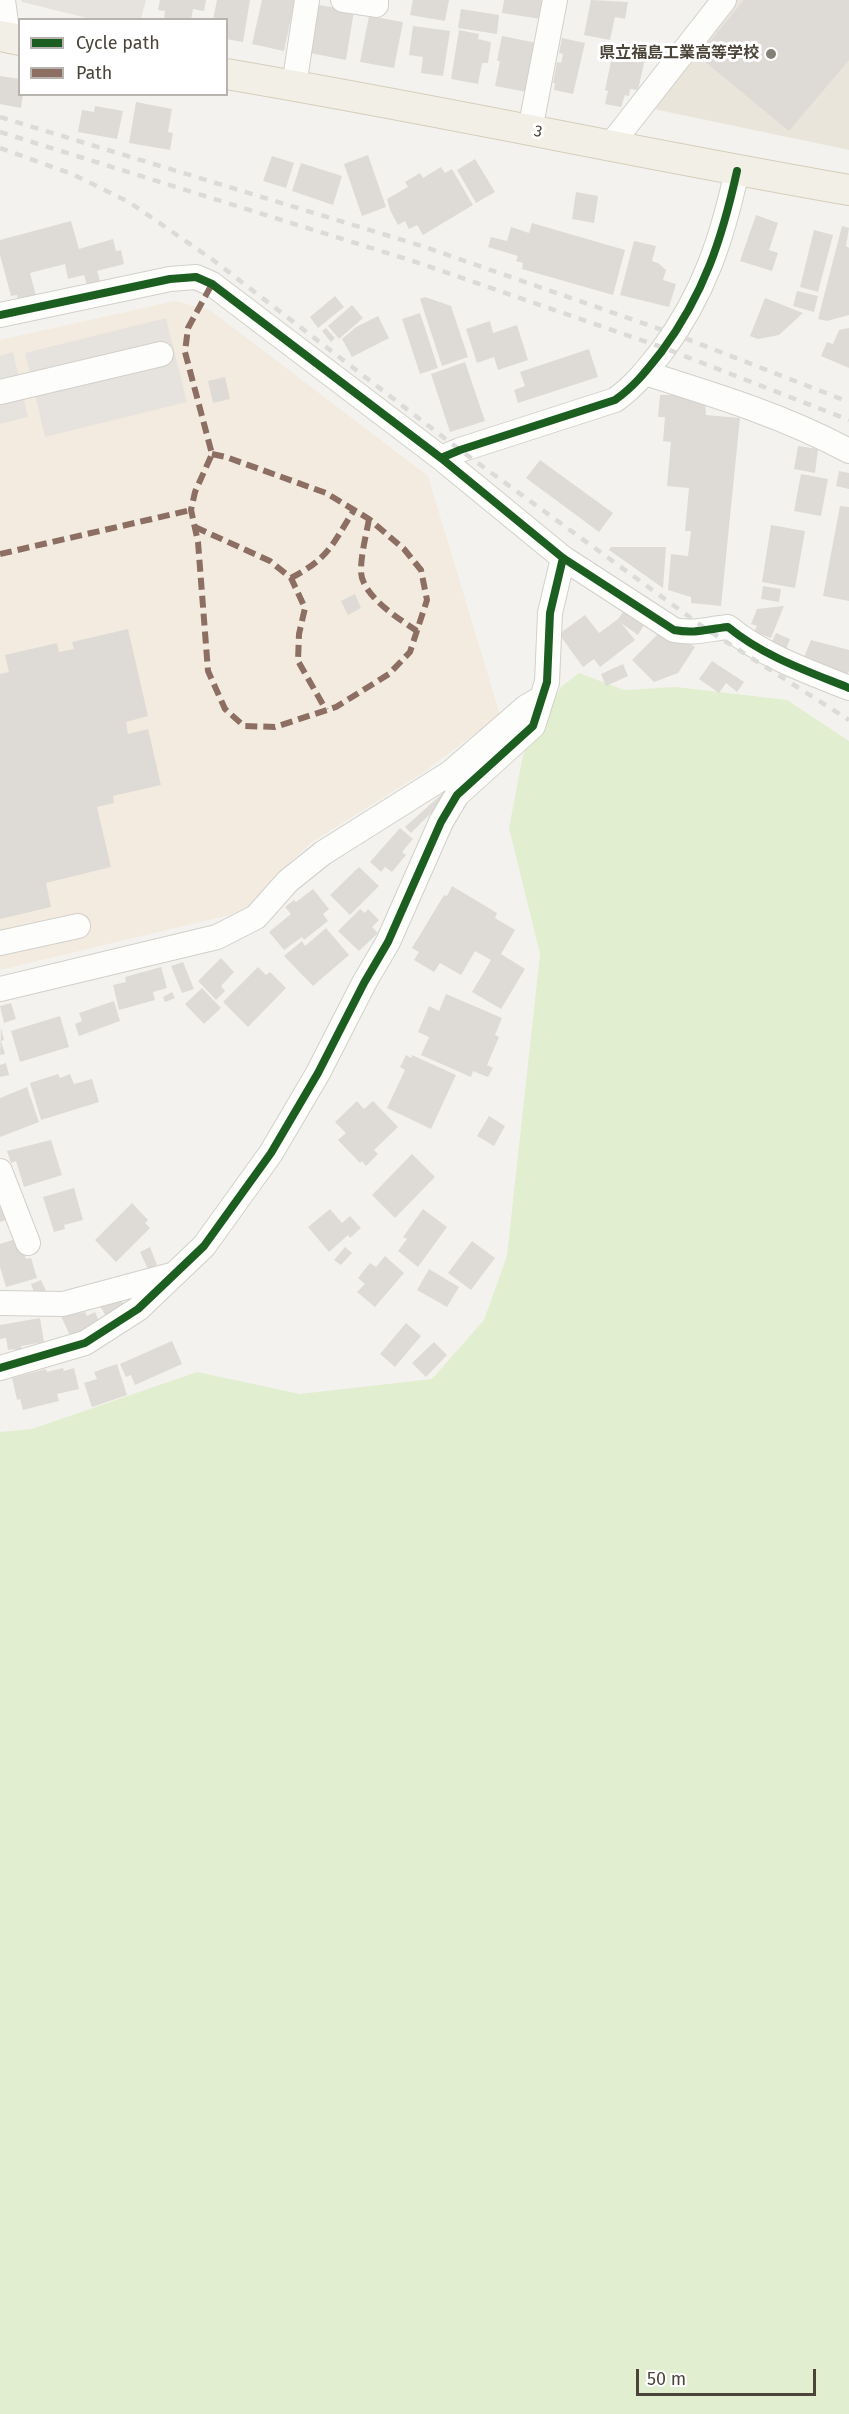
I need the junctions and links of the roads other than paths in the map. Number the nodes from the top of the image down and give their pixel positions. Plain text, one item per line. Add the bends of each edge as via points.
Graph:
1 (3, 0) edge
2 (307, 0) edge
3 (344, 0) edge
4 (376, 0) edge
5 (555, 0) edge
6 (724, 0) edge
7 (9, 38) edge
8 (228, 75) edge
9 (294, 86) junction
10 (530, 130) junction
11 (609, 147) junction
12 (737, 171) junction
13 (849, 190) edge
14 (0, 315) edge
15 (160, 354) dead end
16 (645, 373) junction
17 (0, 392) edge
18 (849, 451) edge
19 (441, 458) junction
20 (563, 558) junction
21 (849, 688) edge
22 (542, 698) junction
23 (78, 926) dead end
24 (0, 943) edge
25 (0, 989) edge
26 (0, 1171) edge
27 (28, 1243) dead end
28 (174, 1274) junction
29 (0, 1303) edge
30 (0, 1368) edge

1 - 7 street
2 - 9 street
3 - 4 street via 376,5
5 - 10 street
6 - 11 street
8 - 9 main road, 3 / 3
9 - 10 main road, 3 / 3
10 - 11 main road, 3 / 3
11 - 12 main road, 3 / 3
12 - 13 main road, 3 / 3
12 - 16 street via 707,275 692,306
14 - 19 street via 196,277 212,284
15 - 17 street
16 - 18 street via 744,404
16 - 19 street via 615,400
19 - 20 street
20 - 21 street via 674,630 693,633 728,627 775,658
20 - 22 street via 550,613 547,682
22 - 25 street via 526,707 450,772 323,853 288,881 256,917 217,937
22 - 28 street via 533,726 457,795 441,822 388,942 312,1083 271,1152 204,1246
23 - 24 street
26 - 27 street
28 - 29 street via 63,1304
28 - 30 street via 138,1309 85,1343

